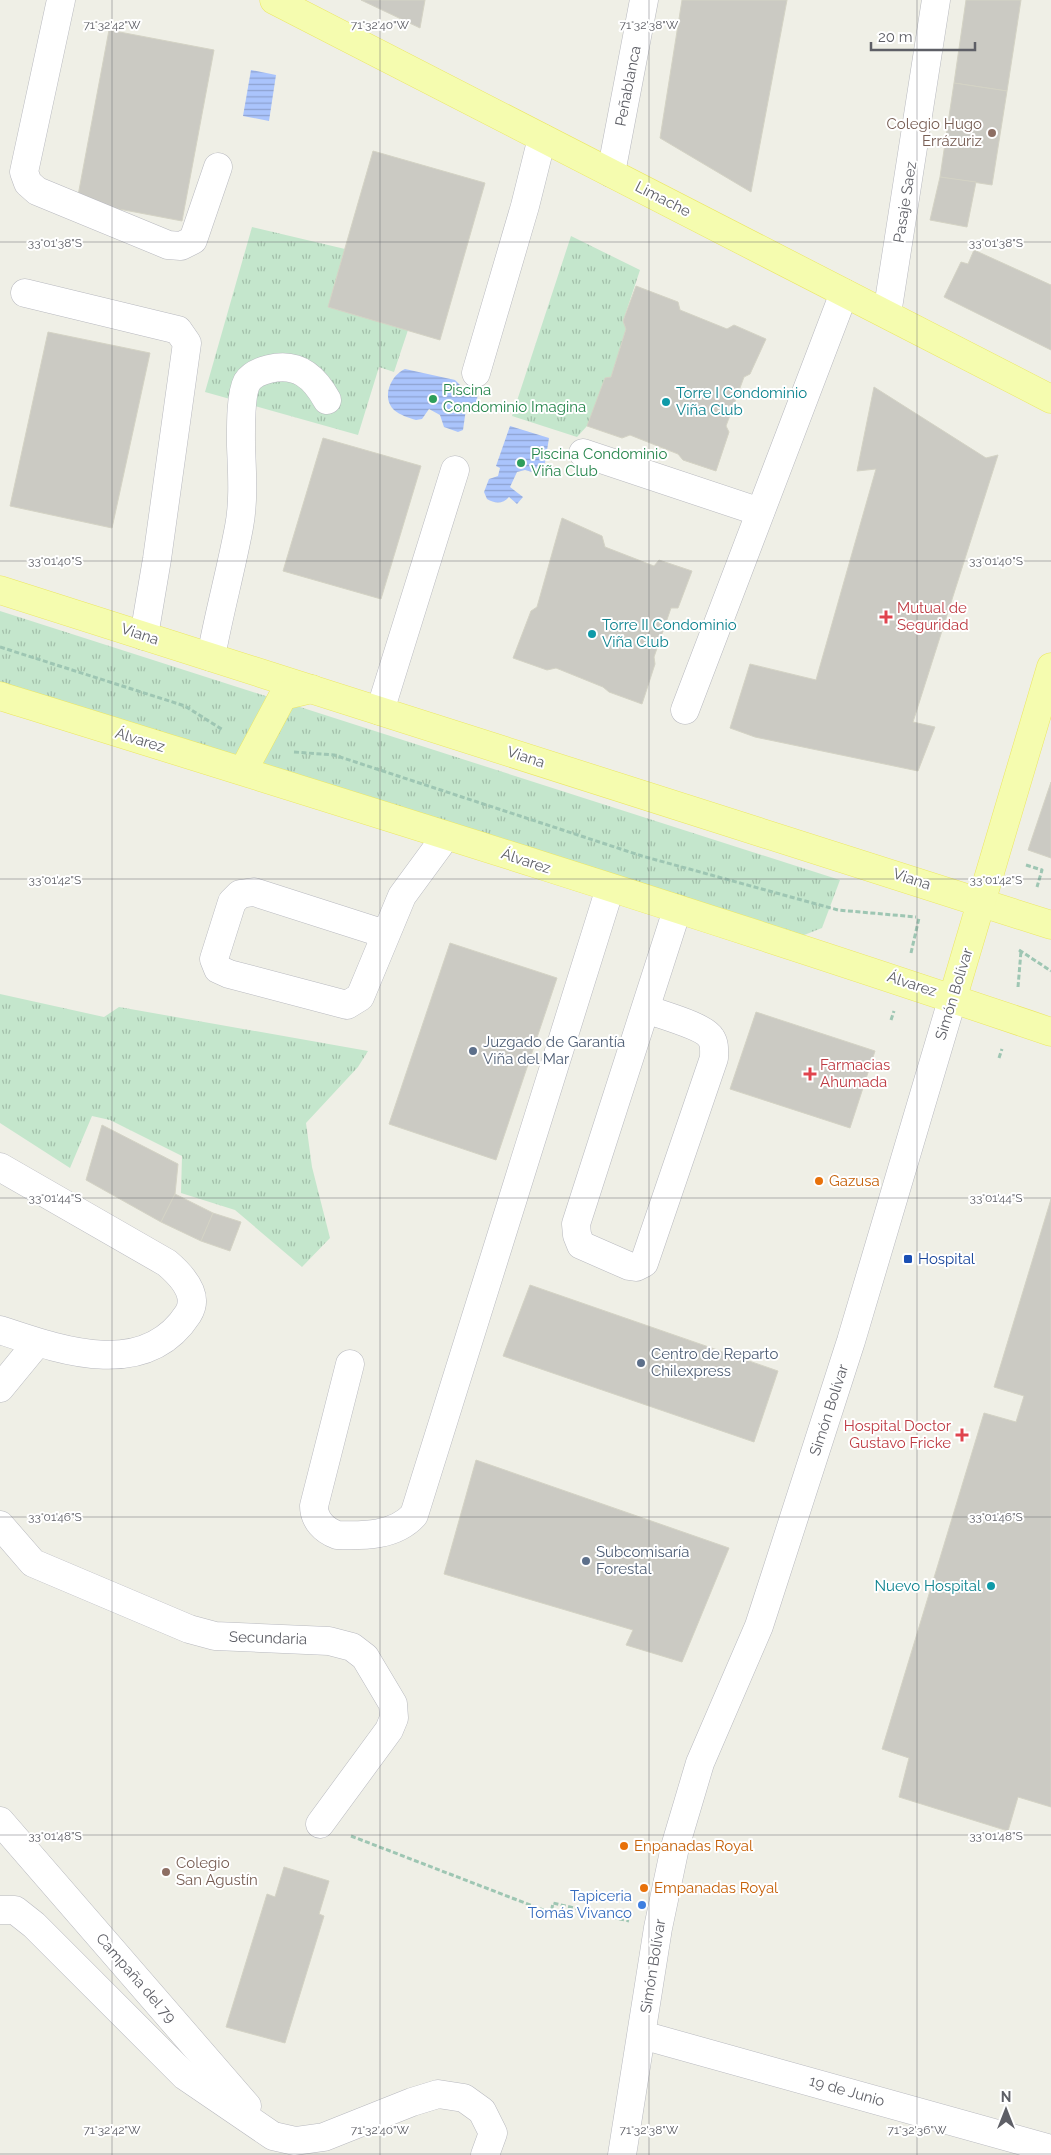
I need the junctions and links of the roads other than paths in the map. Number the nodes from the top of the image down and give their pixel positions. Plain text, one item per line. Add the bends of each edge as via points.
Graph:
1 (61, 0) edge
2 (274, 0) edge
3 (644, 0) edge
4 (936, 0) edge
5 (542, 138) junction
6 (218, 167) dead end
7 (611, 173) junction
8 (25, 293) dead end
9 (844, 293) junction
10 (887, 314) junction
11 (476, 373) dead end
12 (1051, 399) edge
13 (327, 400) dead end
14 (583, 453) dead end
15 (455, 470) dead end
16 (760, 512) junction
17 (0, 590) edge
18 (144, 636) junction
19 (211, 657) junction
20 (1051, 667) edge
21 (312, 689) junction
22 (0, 696) edge
23 (685, 710) dead end
24 (380, 711) junction
25 (249, 760) junction
26 (446, 836) junction
27 (610, 888) junction
28 (981, 901) junction
29 (677, 910) junction
30 (1051, 925) edge
31 (385, 934) junction
32 (953, 997) junction
33 (646, 1009) junction
34 (1051, 1032) edge
35 (0, 1167) edge
36 (0, 1330) edge
37 (37, 1343) junction
38 (350, 1364) dead end
39 (0, 1388) edge
40 (0, 1525) edge
41 (0, 1821) edge
42 (320, 1824) road end
43 (8, 1910) edge
44 (642, 2035) junction
45 (273, 2136) junction
46 (1051, 2149) edge
47 (485, 2155) edge
48 (622, 2155) edge

1 - 6 street via 24,172 28,183 37,191 168,245 181,246 193,240
2 - 5 main road, Limache
3 - 7 street, Peñablanca
4 - 10 street, Pasaje Saez
5 - 7 main road, Limache
5 - 11 street
7 - 9 main road, Limache
8 - 18 street via 178,330 187,343
9 - 10 main road, Limache
9 - 16 street
10 - 12 main road, Limache
13 - 19 street via 319,386 300,370 283,365 259,371 247,382 241,430 240,525
14 - 16 street
15 - 24 street
16 - 23 street
17 - 18 main road, Viana
18 - 19 main road, Viana
19 - 21 main road, Viana
20 - 28 main road, Simón Bolívar
21 - 24 main road, Viana
21 - 25 main road via 283,696
22 - 25 main road, Álvarez
24 - 28 main road, Viana
25 - 26 main road, Álvarez
26 - 27 main road, Álvarez
26 - 31 street via 402,896
27 - 29 main road, Álvarez
27 - 38 street via 414,1515 406,1523 380,1534 337,1535 319,1522 314,1514
28 - 30 main road, Viana
28 - 32 main road, Simón Bolívar
29 - 32 main road, Álvarez
29 - 33 street
31 - 31 street via 360,997 347,1005 229,974 218,969 214,959 232,902 240,894 254,892
32 - 34 main road, Álvarez
32 - 44 street, Simón Bolívar via 851,1341 759,1626 700,1763 675,1847 658,1928
33 - 33 street via 576,1224 581,1244 636,1267 644,1264 714,1058 714,1044 703,1030
35 - 37 street via 167,1263 187,1285 192,1300 183,1321 161,1340 139,1352 81,1354
36 - 37 street
37 - 39 street
40 - 42 street, Secundaria via 33,1563 189,1629 215,1636 330,1641 352,1646 365,1658 393,1704 394,1718 389,1730
41 - 45 street, Campaña del 79
43 - 45 street, Campaña del 79 via 34,1925 185,2076
44 - 46 street, 19 de Junio
44 - 48 street, Simón Bolívar
45 - 47 street, Campaña del 79 via 295,2141 324,2137 438,2094 464,2098 482,2110 493,2133

